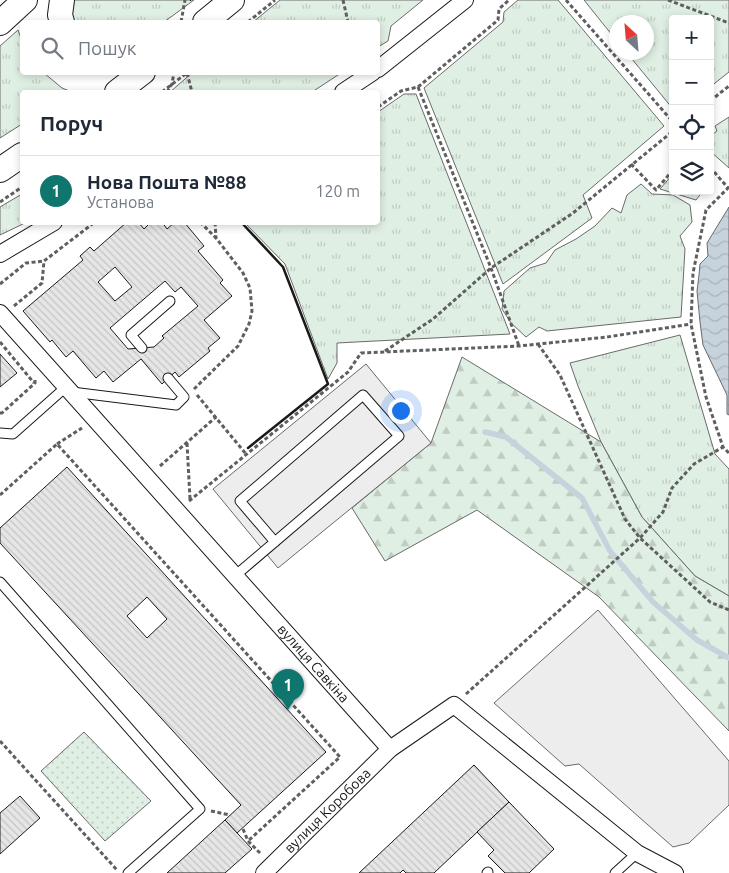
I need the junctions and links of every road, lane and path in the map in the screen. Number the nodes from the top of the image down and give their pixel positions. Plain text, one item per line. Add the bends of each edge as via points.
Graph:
1 (26, 0) edge
2 (62, 0) edge
3 (185, 0) edge
4 (232, 0) edge
5 (275, 0) edge
6 (343, 0) edge
7 (465, 0) edge
8 (508, 0) edge
9 (566, 0) edge
10 (668, 0) edge
11 (61, 20) edge
12 (181, 20) edge
13 (207, 20) edge
14 (250, 20) edge
15 (348, 20) edge
16 (0, 23) edge
17 (729, 23) edge
18 (380, 67) edge
19 (139, 75) edge
20 (174, 75) edge
21 (184, 75) edge
22 (188, 75) edge
23 (368, 75) edge
24 (172, 84) junction
25 (418, 87) junction
26 (729, 87) edge
27 (120, 90) edge
28 (164, 90) edge
29 (168, 90) edge
30 (191, 90) edge
31 (346, 90) edge
32 (714, 98) edge
33 (380, 106) edge
34 (669, 117) edge
35 (669, 133) edge
36 (20, 157) edge
37 (631, 164) junction
38 (0, 170) edge
39 (714, 171) edge
40 (669, 175) edge
41 (728, 187) edge
42 (20, 188) edge
43 (0, 202) edge
44 (49, 225) edge
45 (91, 225) edge
46 (203, 225) edge
47 (215, 225) edge
48 (216, 238) junction
49 (0, 254) edge
50 (44, 261) junction
51 (491, 268) junction
52 (0, 284) edge
53 (170, 301) dead end
54 (0, 313) edge
55 (19, 313) dead end
56 (691, 324) junction
57 (570, 340) dead end
58 (0, 342) edge
59 (538, 344) dead end
60 (519, 346) dead end
61 (142, 348) dead end
62 (385, 352) dead end
63 (39, 356) junction
64 (168, 378) dead end
65 (35, 383) junction
66 (69, 389) junction
67 (193, 390) junction
68 (184, 397) junction
69 (0, 413) edge
70 (216, 417) junction
71 (96, 419) junction
72 (0, 433) edge
73 (187, 442) junction
74 (57, 444) junction
75 (723, 447) junction
76 (729, 453) edge
77 (246, 454) dead end
78 (148, 477) junction
79 (0, 495) edge
80 (190, 500) dead end
81 (640, 538) junction
82 (275, 542) junction
83 (236, 575) junction
84 (0, 582) edge
85 (729, 610) edge
86 (454, 705) junction
87 (0, 741) edge
88 (390, 748) junction
89 (200, 809) junction
90 (230, 815) dead end
91 (242, 829) dead end
92 (248, 841) junction
93 (637, 853) junction
94 (267, 869) edge
95 (119, 873) edge
96 (128, 873) edge
97 (615, 873) edge
98 (675, 873) edge

1 - 16 main road
2 - 11 main road
3 - 12 path
4 - 13 main road
5 - 14 path
6 - 15 path
7 - 18 street
8 - 25 path via 499,9 498,20
9 - 34 path
10 - 17 path
19 - 27 main road
20 - 24 path
21 - 24 path
22 - 30 path
23 - 31 street
24 - 28 path
24 - 29 path
25 - 33 path via 401,91
25 - 51 path
26 - 32 path
35 - 37 path
36 - 38 main road
37 - 40 path via 656,190
37 - 51 path via 573,213
39 - 41 path
41 - 56 path via 706,210 693,273
42 - 43 path
44 - 49 street
45 - 50 path
46 - 48 path
47 - 48 path
48 - 67 path via 243,273 250,288 252,310 238,346
50 - 52 path via 26,263
50 - 55 path via 42,283 13,306
51 - 60 path
51 - 62 path via 433,319
53 - 61 lane via 131,335
54 - 63 street, вулиця Савкіна
56 - 57 path
56 - 75 path via 706,397
58 - 65 path
59 - 81 path via 560,376 625,519
63 - 65 path
63 - 66 street, вулиця Савкіна
64 - 68 lane
65 - 69 path
66 - 68 lane via 176,405
66 - 71 street, вулиця Савкіна
66 - 72 lane via 13,434
67 - 68 path
67 - 70 path
70 - 73 path
70 - 77 path
71 - 74 path
71 - 78 street, вулиця Савкіна
73 - 78 path
73 - 80 path
74 - 79 path
74 - 92 path via 340,757
75 - 76 path
75 - 81 path via 694,464 672,488 663,512
78 - 83 street, вулиця Савкіна
81 - 85 path via 710,602
81 - 86 path
82 - 82 lane via 399,436 363,395 240,501
82 - 83 lane
83 - 88 street, вулиця Савкіна
84 - 89 lane
86 - 88 street
86 - 93 street
87 - 95 path
88 - 94 street, вулиця Коробова
89 - 90 path
89 - 96 lane
91 - 92 path
92 - 94 path
93 - 97 lane
93 - 98 street

